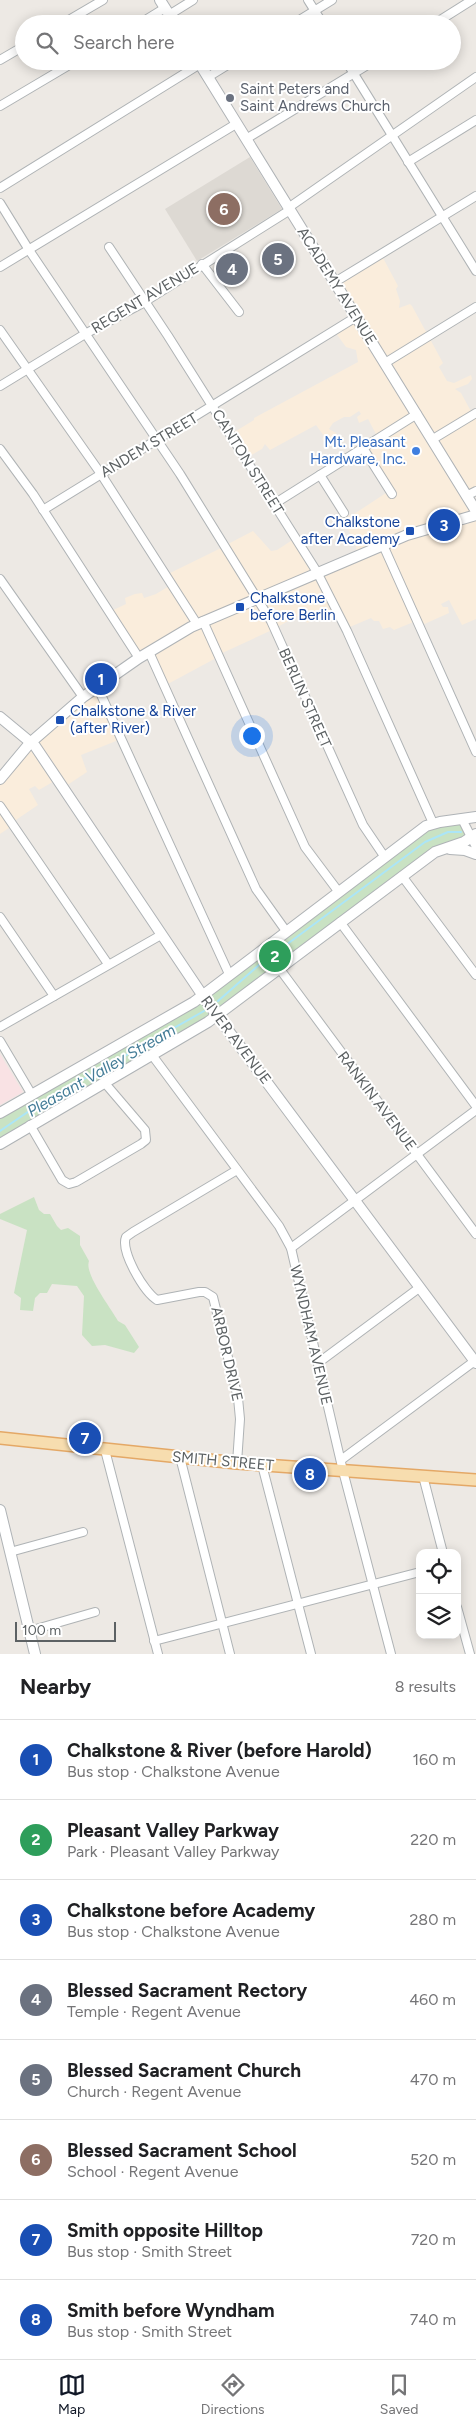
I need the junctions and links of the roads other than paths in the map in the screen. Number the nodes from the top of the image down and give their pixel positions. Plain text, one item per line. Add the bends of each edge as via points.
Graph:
1 (103, 0) edge
2 (193, 0) edge
3 (308, 0) edge
4 (332, 0) edge
5 (472, 0) edge
6 (314, 10) junction
7 (167, 12) edge
8 (77, 15) edge
9 (306, 15) edge
10 (317, 15) edge
11 (448, 15) edge
12 (15, 51) edge
13 (0, 60) edge
14 (61, 70) edge
15 (188, 70) edge
16 (203, 70) edge
17 (220, 70) edge
18 (352, 70) edge
19 (360, 70) edge
20 (354, 74) junction
21 (476, 77) edge
22 (208, 78) junction
23 (0, 106) edge
24 (476, 120) edge
25 (236, 124) junction
26 (391, 134) junction
27 (246, 139) junction
28 (408, 162) junction
29 (0, 188) edge
30 (476, 196) edge
31 (0, 203) edge
32 (289, 209) junction
33 (442, 217) junction
34 (109, 247) dead end
35 (28, 250) junction
36 (202, 264) junction
37 (0, 267) edge
38 (476, 271) edge
39 (335, 282) junction
40 (144, 301) junction
41 (476, 306) edge
42 (238, 312) dead end
43 (356, 317) junction
44 (0, 330) edge
45 (85, 334) junction
46 (385, 363) junction
47 (28, 369) junction
48 (0, 386) edge
49 (212, 406) junction
50 (417, 414) junction
51 (476, 414) edge
52 (432, 439) junction
53 (158, 440) junction
54 (363, 448) junction
55 (0, 449) edge
56 (101, 474) junction
57 (320, 475) junction
58 (476, 491) edge
59 (392, 494) dead end
60 (466, 496) junction
61 (274, 504) junction
62 (43, 510) junction
63 (476, 513) edge
64 (344, 514) dead end
65 (382, 545) junction
66 (317, 572) junction
67 (0, 579) edge
68 (257, 598) junction
69 (200, 622) junction
70 (150, 652) junction
71 (139, 658) junction
72 (97, 686) junction
73 (83, 697) junction
74 (0, 717) edge
75 (30, 743) junction
76 (476, 752) edge
77 (0, 779) edge
78 (0, 806) edge
79 (476, 817) edge
80 (462, 819) junction
81 (433, 823) junction
82 (475, 840) edge
83 (441, 849) junction
84 (476, 854) edge
85 (384, 856) junction
86 (402, 876) junction
87 (338, 891) junction
88 (0, 917) edge
89 (340, 922) junction
90 (286, 931) junction
91 (161, 935) junction
92 (108, 964) junction
93 (279, 968) junction
94 (229, 974) junction
95 (476, 975) edge
96 (203, 995) junction
97 (54, 996) junction
98 (218, 1015) junction
99 (0, 1027) edge
100 (0, 1041) edge
101 (152, 1054) junction
102 (104, 1082) junction
103 (32, 1095) junction
104 (476, 1106) edge
105 (476, 1110) edge
106 (0, 1113) edge
107 (30, 1125) junction
108 (0, 1144) edge
109 (417, 1154) junction
110 (237, 1170) junction
111 (355, 1200) junction
112 (476, 1234) edge
113 (291, 1248) junction
114 (419, 1288) junction
115 (476, 1361) edge
116 (318, 1363) junction
117 (0, 1438) edge
118 (104, 1450) junction
119 (180, 1457) junction
120 (237, 1463) junction
121 (262, 1465) junction
122 (342, 1465) junction
123 (423, 1476) junction
124 (476, 1480) edge
125 (0, 1510) edge
126 (83, 1532) dead end
127 (442, 1549) edge
128 (10, 1552) junction
129 (416, 1573) edge
130 (373, 1584) junction
131 (298, 1604) junction
132 (95, 1612) dead end
133 (461, 1621) edge
134 (222, 1623) junction
135 (29, 1631) junction
136 (154, 1641) junction
137 (35, 1654) edge
138 (158, 1654) edge
139 (230, 1654) edge
140 (311, 1654) edge
141 (391, 1654) edge
142 (470, 1654) edge

1 - 8 street
2 - 7 street
3 - 6 street
4 - 6 street
5 - 11 street
6 - 9 street
6 - 10 street
12 - 13 street
14 - 23 street
15 - 29 street
16 - 22 street, ACADEMY AVENUE
17 - 22 street
18 - 20 street
19 - 20 street
20 - 26 street
20 - 27 street
21 - 26 street, REGENT AVENUE
22 - 25 street, ACADEMY AVENUE
24 - 28 street
25 - 27 street, ACADEMY AVENUE
25 - 35 street
26 - 28 street
26 - 32 street, REGENT AVENUE
27 - 32 street, ACADEMY AVENUE
28 - 33 street
30 - 33 street
31 - 35 street, BERLIN STREET
32 - 36 street, REGENT AVENUE
32 - 39 street, ACADEMY AVENUE
33 - 38 street
33 - 39 street
34 - 40 street, CANTON STREET
35 - 37 street
35 - 45 street, BERLIN STREET
36 - 40 street, REGENT AVENUE
36 - 42 street
39 - 43 street, ACADEMY AVENUE
40 - 45 street, REGENT AVENUE
40 - 49 street, CANTON STREET
41 - 46 street
43 - 46 street, ACADEMY AVENUE
43 - 49 street, ANDEM STREET
44 - 47 street
45 - 47 street, REGENT AVENUE
45 - 53 street, BERLIN STREET
46 - 50 street, ACADEMY AVENUE
47 - 48 street, REGENT AVENUE
47 - 56 street
49 - 53 street, ANDEM STREET
49 - 61 street, CANTON STREET
50 - 52 street, ACADEMY AVENUE
50 - 54 street
51 - 52 street
52 - 60 street, ACADEMY AVENUE
53 - 56 street, ANDEM STREET
53 - 68 street, BERLIN STREET
54 - 57 street
54 - 59 street
55 - 62 street
56 - 62 street, ANDEM STREET
56 - 69 street
57 - 61 street
57 - 64 street
58 - 60 street
60 - 63 street, ACADEMY AVENUE
61 - 66 street, CANTON STREET
62 - 71 street
63 - 65 street
65 - 66 street
65 - 76 street
66 - 68 street
66 - 81 street, CANTON STREET
67 - 73 street
68 - 69 street
68 - 85 street, BERLIN STREET via 271,622 363,825
69 - 70 street
69 - 87 street via 305,847
70 - 71 street
70 - 90 street via 256,889
71 - 72 street
72 - 73 street
72 - 94 street
73 - 75 street
74 - 75 street, RIVER AVENUE
75 - 77 street
75 - 91 street, RIVER AVENUE
78 - 92 street
79 - 80 street
80 - 81 street
80 - 82 street
81 - 85 street
82 - 83 street
83 - 84 street
83 - 86 street
85 - 87 street
86 - 89 street
86 - 95 street
87 - 90 street
88 - 97 street
89 - 93 street
89 - 104 street
90 - 94 street
91 - 92 street
91 - 96 street, RIVER AVENUE
92 - 97 street
93 - 98 street
93 - 109 street, RANKIN AVENUE
94 - 96 street
96 - 98 street, RIVER AVENUE
96 - 103 street
97 - 99 street
98 - 101 street
98 - 111 street, RIVER AVENUE
100 - 103 street
101 - 102 street
101 - 110 street, WYNDHAM AVENUE
102 - 107 street
102 - 107 street via 145,1130 146,1140 76,1182 69,1184 62,1180
103 - 106 street
105 - 109 street
107 - 108 street
109 - 111 street
109 - 112 street, RANKIN AVENUE
110 - 113 street, WYNDHAM AVENUE via 280,1226
110 - 120 street, ARBOR DRIVE via 133,1232 126,1237 124,1246 148,1293 157,1300 199,1292 213,1298 238,1398
111 - 113 street
111 - 114 street, RIVER AVENUE
113 - 116 street, WYNDHAM AVENUE
114 - 115 street, RIVER AVENUE
114 - 116 street
115 - 122 street
116 - 122 street, WYNDHAM AVENUE
117 - 118 main road, SMITH STREET
118 - 119 main road, SMITH STREET
118 - 136 street
119 - 120 main road, SMITH STREET
119 - 134 street
120 - 121 main road, SMITH STREET
121 - 122 main road, SMITH STREET
121 - 131 street
122 - 123 main road, SMITH STREET
122 - 130 street, WYNDHAM AVENUE
123 - 124 main road, SMITH STREET
123 - 127 street
125 - 128 street
126 - 128 street
128 - 135 street
129 - 130 street
130 - 131 street
130 - 141 street, WYNDHAM AVENUE
131 - 134 street
131 - 140 street
132 - 135 street
133 - 142 street
134 - 136 street
134 - 139 street
135 - 137 street
136 - 138 street

